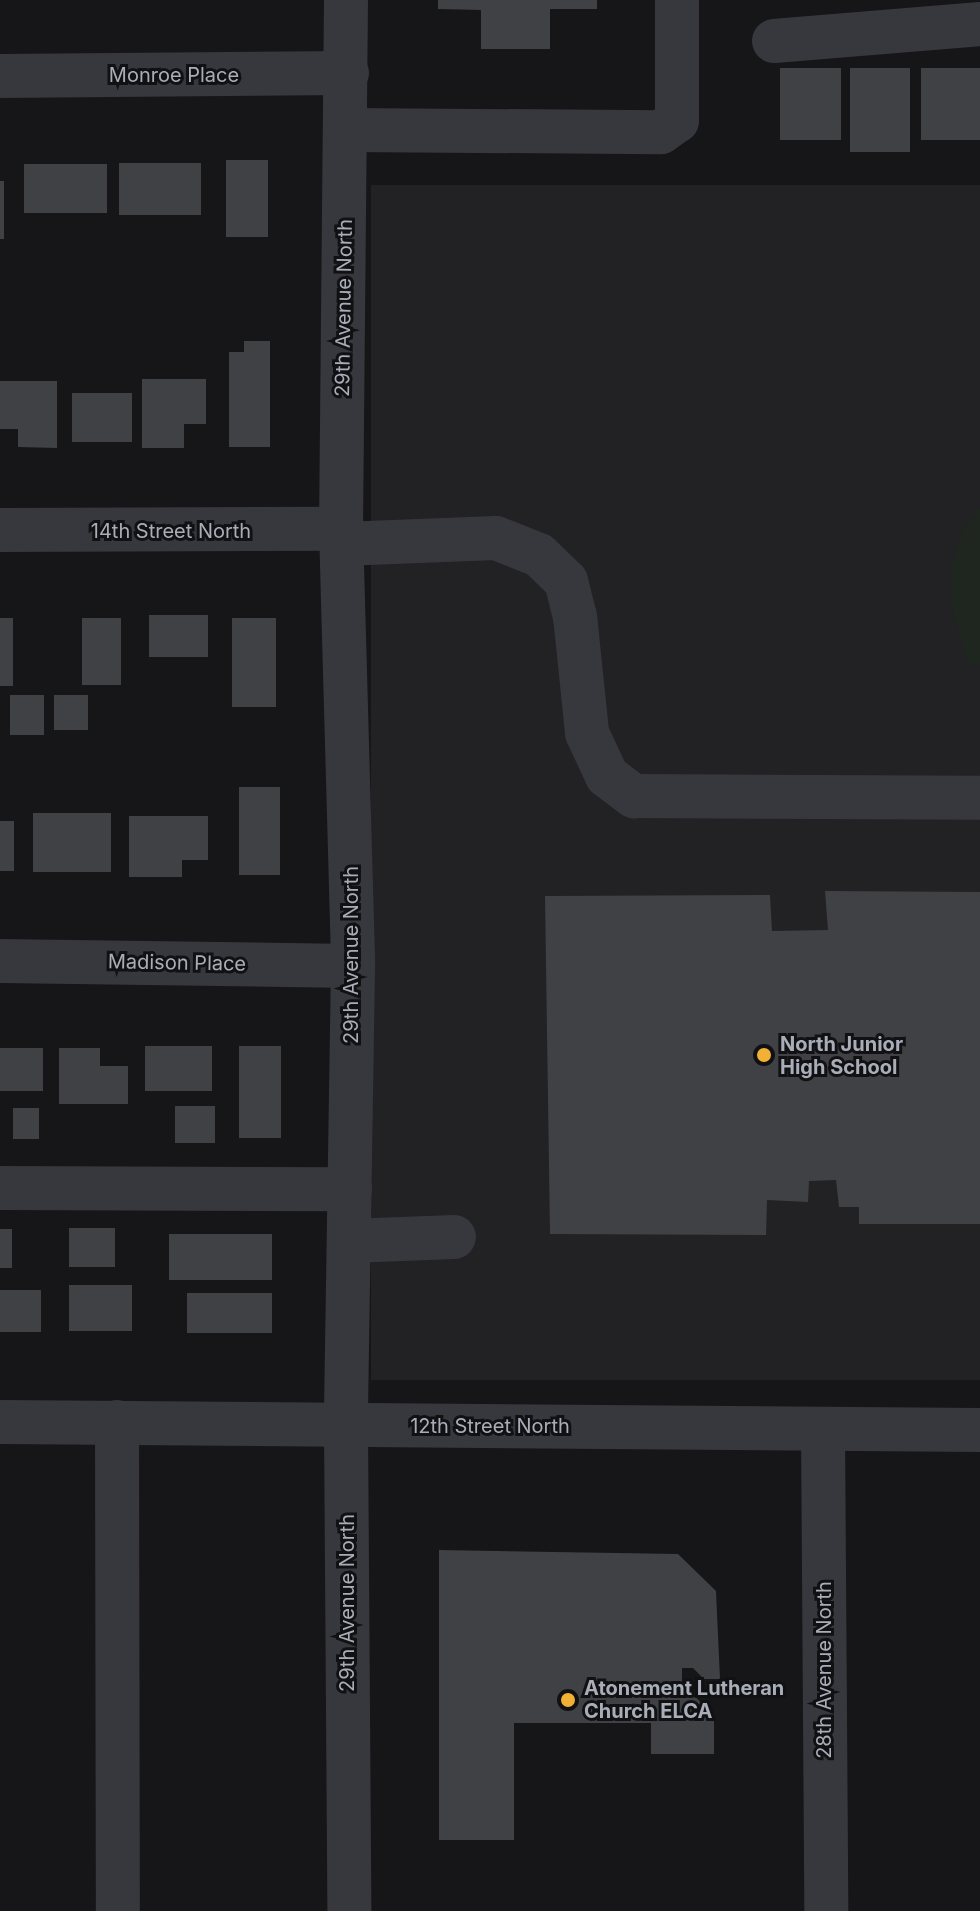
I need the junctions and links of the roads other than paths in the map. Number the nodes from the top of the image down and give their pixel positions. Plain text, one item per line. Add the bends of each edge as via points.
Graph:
1 (346, 0) edge
2 (677, 0) edge
3 (966, 16) edge
4 (774, 41) dead end
5 (347, 73) junction
6 (0, 76) edge
7 (347, 130) junction
8 (0, 530) edge
9 (341, 536) junction
10 (980, 798) edge
11 (0, 961) edge
12 (353, 966) junction
13 (0, 1188) edge
14 (350, 1189) junction
15 (454, 1237) dead end
16 (349, 1241) junction
17 (0, 1422) edge
18 (117, 1422) junction
19 (346, 1425) junction
20 (823, 1429) junction
21 (980, 1430) edge
22 (118, 1911) edge
23 (349, 1911) edge
24 (826, 1911) edge

1 - 5 street, 29th Avenue North
2 - 7 street via 677,121 661,132
3 - 4 street
5 - 6 street, Monroe Place
5 - 7 street, 29th Avenue North
7 - 9 street, 29th Avenue North
8 - 9 street, 14th Street North
9 - 10 street, 14th Street North via 496,538 539,555 566,581 575,616 587,733 607,776 634,796
9 - 12 street, 29th Avenue North
11 - 12 street, Madison Place
12 - 14 street, 29th Avenue North
13 - 14 street
14 - 16 street, 29th Avenue North
15 - 16 street
16 - 19 street, 29th Avenue North
17 - 18 street, 12th Street North
18 - 19 street, 12th Street North
18 - 22 street
19 - 20 street, 12th Street North
19 - 23 street, 29th Avenue North
20 - 21 street, 12th Street North
20 - 24 street, 28th Avenue North

